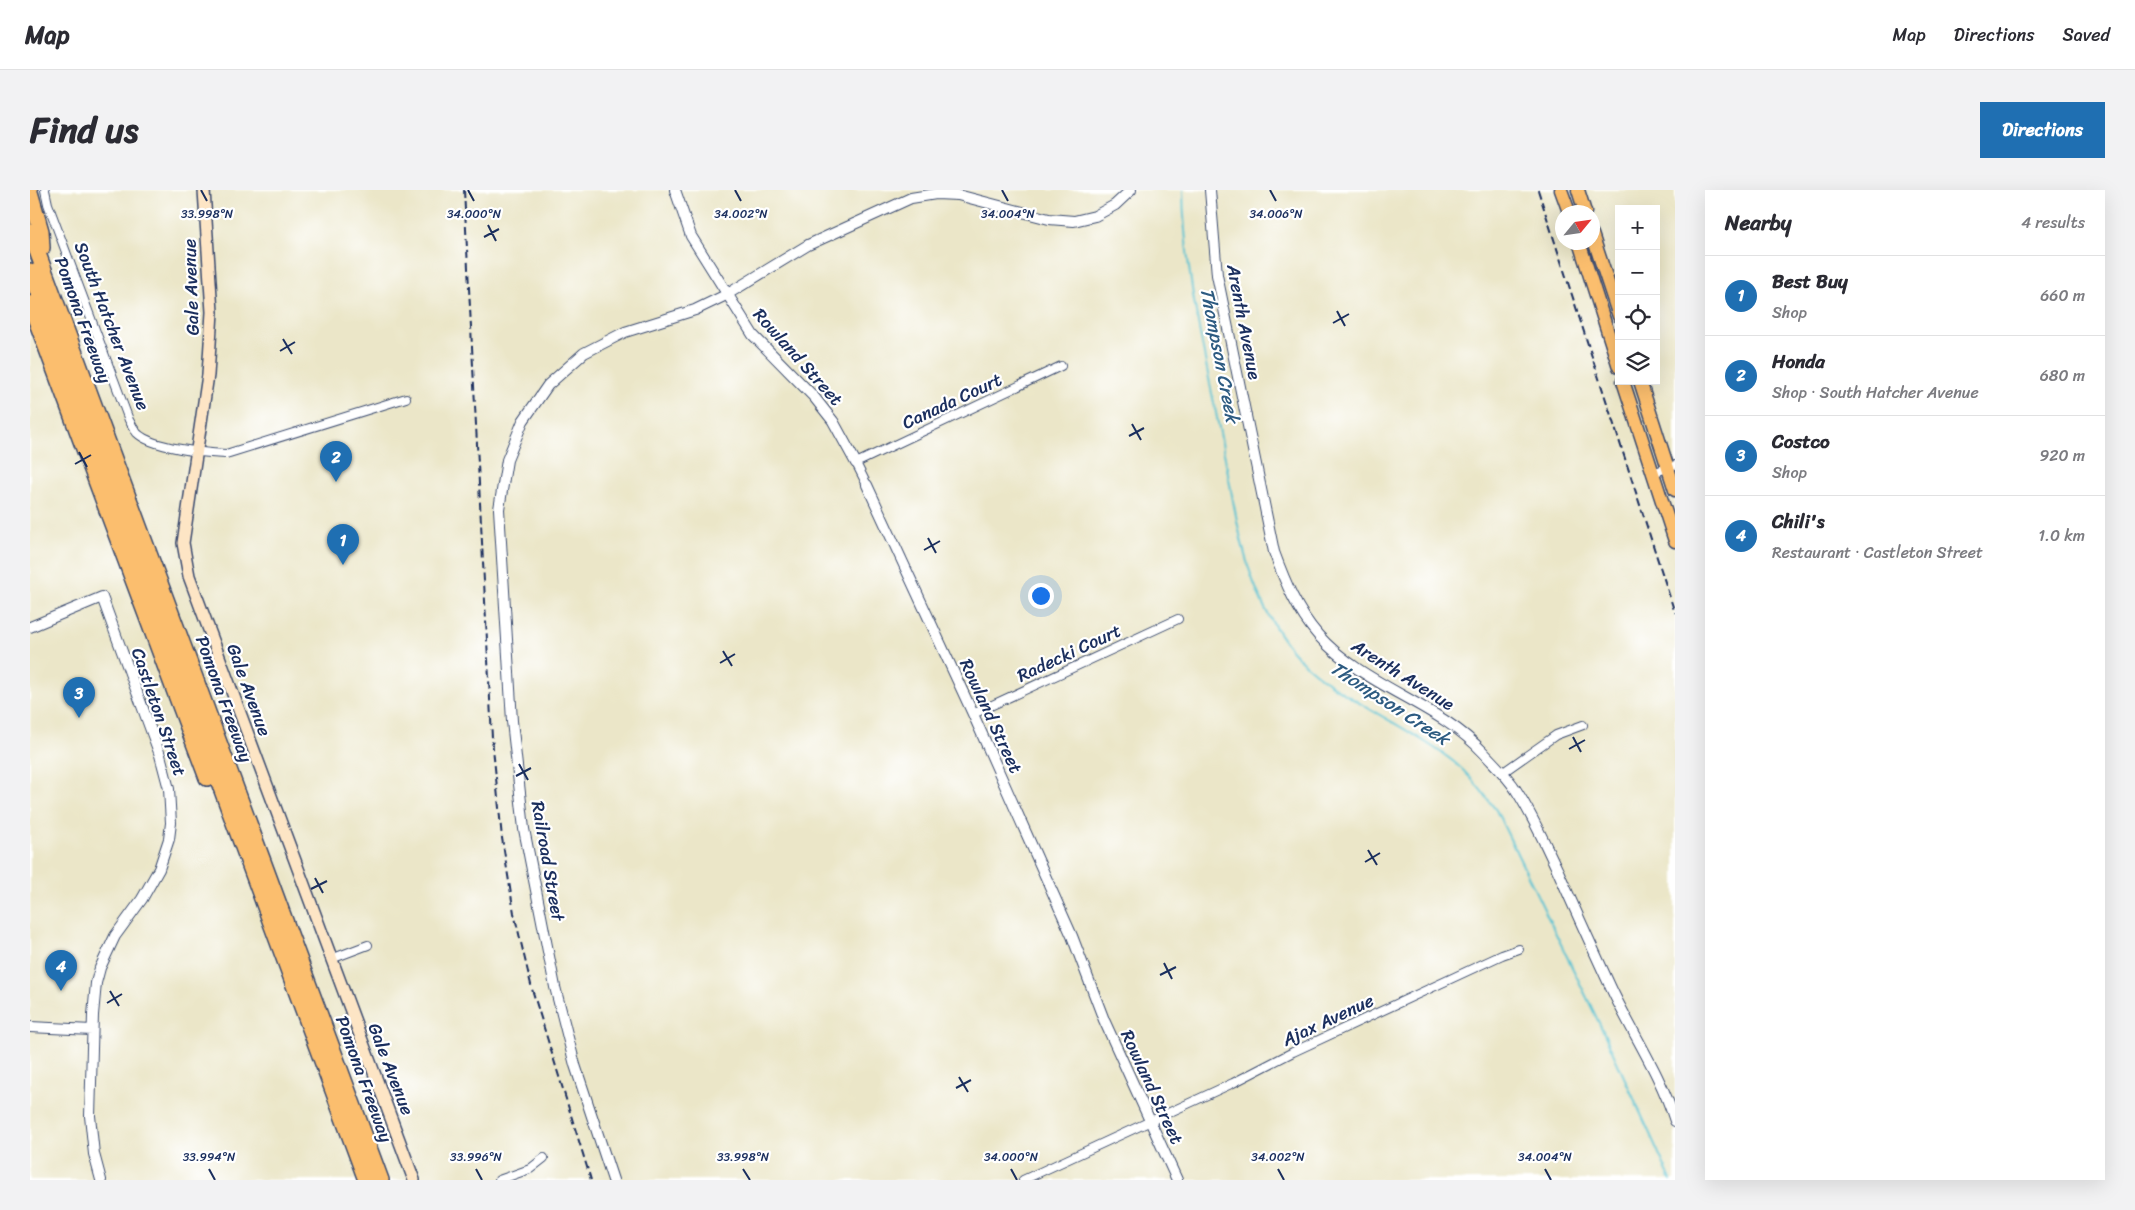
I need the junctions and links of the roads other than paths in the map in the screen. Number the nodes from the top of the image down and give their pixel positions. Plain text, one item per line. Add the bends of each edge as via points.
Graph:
1 (45, 190) edge
2 (204, 190) edge
3 (675, 190) edge
4 (1131, 190) edge
5 (1210, 190) edge
6 (1561, 190) edge
7 (1578, 190) edge
8 (30, 192) edge
9 (1566, 205) edge
10 (1583, 205) edge
11 (30, 232) edge
12 (1581, 250) edge
13 (1598, 250) edge
14 (30, 256) edge
15 (1600, 257) junction
16 (1585, 262) junction
17 (38, 272) edge
18 (726, 295) junction
19 (1615, 304) edge
20 (31, 308) edge
21 (1615, 355) edge
22 (1061, 366) dead end
23 (1624, 385) edge
24 (1641, 385) edge
25 (406, 398) dead end
26 (197, 453) junction
27 (856, 463) junction
28 (1671, 467) edge
29 (1653, 473) junction
30 (867, 485) joint
31 (1675, 490) edge
32 (1675, 541) edge
33 (1178, 619) dead end
34 (30, 627) edge
35 (973, 714) junction
36 (1583, 725) dead end
37 (1502, 773) junction
38 (368, 945) dead end
39 (1519, 949) dead end
40 (331, 959) junction
41 (30, 1027) edge
42 (92, 1030) junction
43 (1150, 1121) junction
44 (1675, 1121) edge
45 (544, 1158) dead end
46 (101, 1180) edge
47 (357, 1180) edge
48 (366, 1180) edge
49 (371, 1180) edge
50 (381, 1180) edge
51 (414, 1180) edge
52 (499, 1180) edge
53 (612, 1180) edge
54 (1023, 1180) edge
55 (1177, 1180) edge

1 - 26 street, South Hatcher Avenue via 128,420 138,434 151,441
2 - 26 main road, Gale Avenue via 212,312 208,375
3 - 18 street via 691,236
4 - 18 street via 1115,205 1095,216 1074,221 1049,219 958,195 911,198 808,246
5 - 37 street, Arenth Avenue via 1217,275 1274,552 1285,582 1318,635 1339,654 1459,729
6 - 9 main road
7 - 10 main road
8 - 17 highway via 41,231
11 - 17 highway, Pomona Freeway
12 - 16 main road
13 - 15 main road
14 - 49 highway
15 - 16 main road
15 - 19 main road
16 - 21 main road
17 - 48 highway
17 - 50 highway, Pomona Freeway
18 - 27 street, Rowland Street via 752,335 833,420
18 - 53 street, Railroad Street via 695,310 625,332 584,353 548,385 523,420 507,460 499,509 512,721 524,830 555,987 575,1064
20 - 47 highway
22 - 27 street, Canada Court
23 - 29 main road
24 - 28 main road
25 - 26 street, South Hatcher Avenue via 226,454
26 - 40 main road, Gale Avenue via 182,542 189,576
27 - 30 street, Rowland Street
28 - 29 street
28 - 31 main road
29 - 32 main road
30 - 35 street, Rowland Street
33 - 35 street, Radecki Court
34 - 42 street, Castleton Street via 102,597 160,755 169,789 171,823 159,869 115,936 100,968
35 - 43 street, Rowland Street
36 - 37 street via 1556,736
37 - 44 street, Arenth Avenue via 1516,789 1541,835 1611,988 1658,1076
38 - 40 street
39 - 43 street, Ajax Avenue
40 - 51 main road, Gale Avenue
41 - 42 street
42 - 46 street, Castleton Street via 90,1116
43 - 54 street, Ajax Avenue
43 - 55 street, Rowland Street
45 - 52 street via 530,1169

